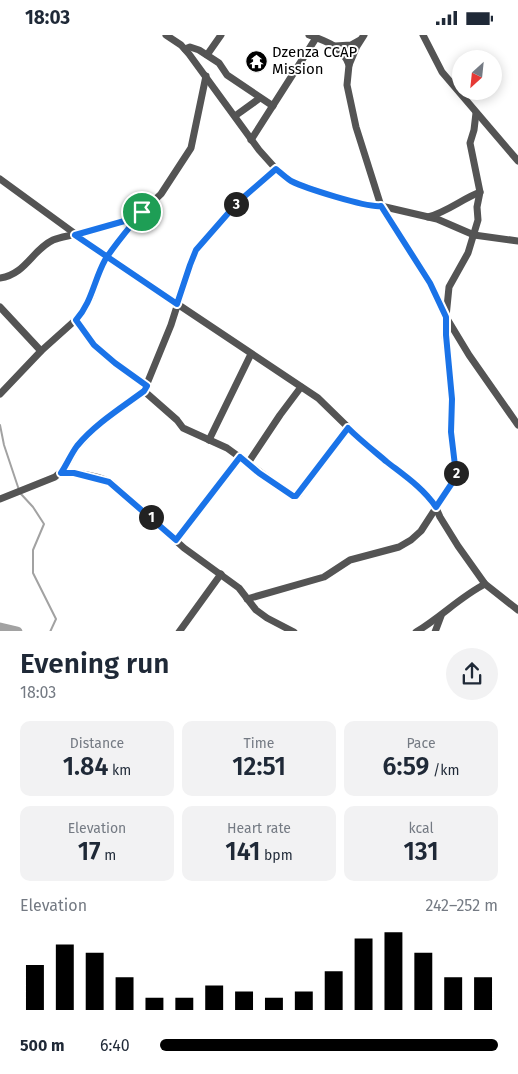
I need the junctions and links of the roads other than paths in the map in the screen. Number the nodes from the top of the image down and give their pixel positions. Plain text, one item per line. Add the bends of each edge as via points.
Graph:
1 (166, 35) edge
2 (221, 35) edge
3 (423, 35) edge
4 (313, 36) edge
5 (364, 36) edge
6 (334, 46) junction
7 (185, 49) junction
8 (207, 55) junction
9 (349, 65) junction
10 (206, 76) junction
11 (260, 98) junction
12 (273, 106) junction
13 (476, 113) junction
14 (235, 116) junction
15 (251, 140) junction
16 (518, 161) edge
17 (276, 169) junction
18 (0, 179) edge
19 (480, 192) junction
20 (381, 206) junction
21 (142, 212) junction
22 (428, 217) junction
23 (75, 235) junction
24 (474, 235) junction
25 (518, 241) edge
26 (107, 257) junction
27 (0, 278) edge
28 (177, 304) junction
29 (0, 307) edge
30 (446, 317) junction
31 (76, 320) junction
32 (41, 351) junction
33 (252, 355) junction
34 (301, 387) junction
35 (145, 388) junction
36 (0, 394) edge
37 (518, 425) edge
38 (348, 428) junction
39 (209, 440) junction
40 (240, 457) junction
41 (248, 463) junction
42 (61, 473) junction
43 (0, 499) edge
44 (436, 507) junction
45 (176, 540) junction
46 (221, 574) junction
47 (485, 584) junction
48 (248, 599) junction
49 (518, 610) edge
50 (441, 615) junction
51 (179, 631) edge
52 (294, 631) edge
53 (416, 631) edge
54 (435, 631) edge

1 - 7 street
2 - 8 street
3 - 13 street via 442,72
4 - 6 street
4 - 12 street
5 - 6 street via 351,45
5 - 9 street
6 - 9 street via 342,52
7 - 8 street via 195,48
7 - 10 street
8 - 11 street
9 - 20 street via 348,95
10 - 14 street
10 - 21 street via 191,148 161,195
11 - 12 street
11 - 14 street
12 - 15 street
13 - 16 street
13 - 19 street via 470,143
14 - 15 street
15 - 17 street
17 - 20 street via 292,181 312,189
17 - 28 street via 238,202 196,250
18 - 23 street
19 - 22 street
19 - 24 street
20 - 22 street
20 - 30 street via 430,283
21 - 23 street via 128,220
21 - 26 street
22 - 24 street
23 - 26 street
23 - 27 street via 47,243 21,269
24 - 25 street
24 - 30 street via 450,287
26 - 28 street
26 - 31 street via 91,297
28 - 33 street
28 - 35 street
29 - 32 street
30 - 37 street
30 - 44 street via 456,474
31 - 32 street
31 - 35 street via 94,345
32 - 36 street
33 - 34 street
33 - 39 street
34 - 38 street via 318,398
34 - 41 street
35 - 39 street via 182,428
35 - 42 street via 82,441
38 - 41 street via 296,496
38 - 44 street via 411,479
39 - 40 street
40 - 41 street
40 - 45 street
42 - 43 street
42 - 45 street via 109,482
44 - 47 street
44 - 48 street via 420,531 399,547 350,560 324,577
45 - 46 street
46 - 48 street
46 - 51 street
47 - 49 street
47 - 50 street
48 - 52 street via 267,618
50 - 53 street
50 - 54 street

